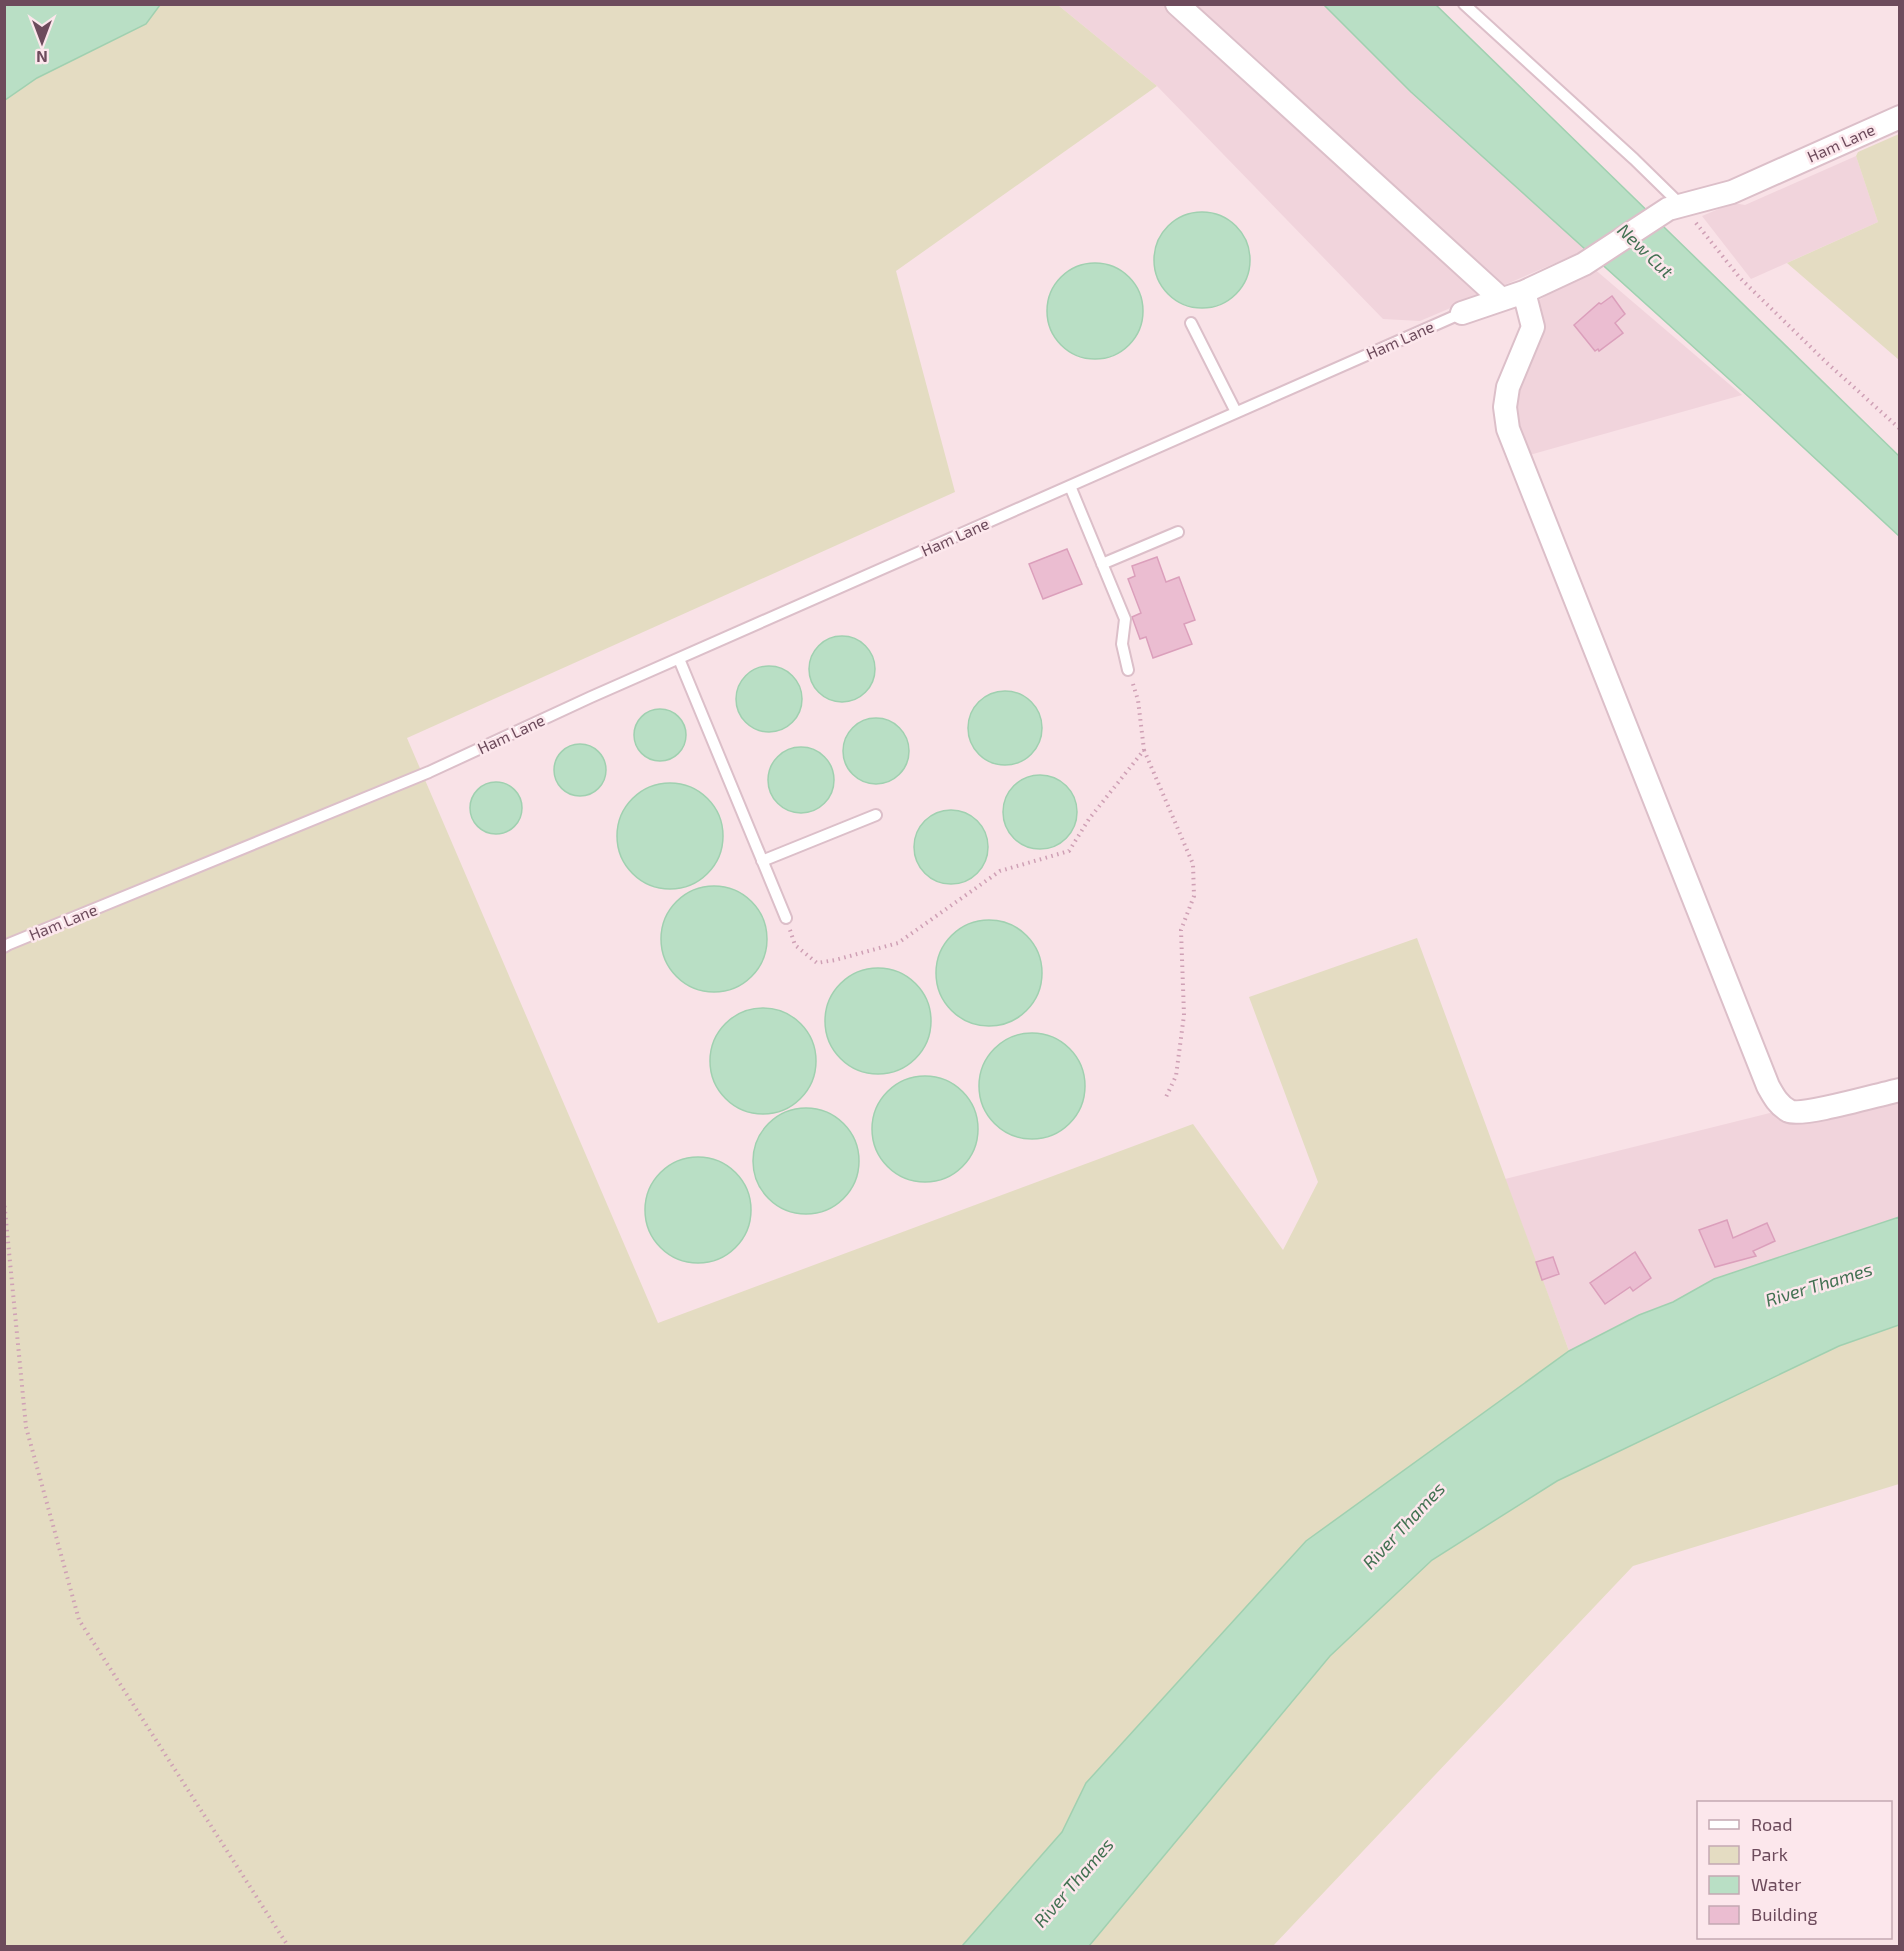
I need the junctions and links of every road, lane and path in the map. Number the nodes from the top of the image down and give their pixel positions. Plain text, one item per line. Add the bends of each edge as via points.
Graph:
1 (1177, 4) edge
2 (1464, 4) edge
3 (1899, 117) edge
4 (1674, 206) junction
5 (1524, 292) junction
6 (1501, 299) junction
7 (1462, 313) joint
8 (1191, 323) dead end
9 (1236, 412) junction
10 (1899, 429) edge
11 (1070, 486) junction
12 (1178, 532) dead end
13 (1102, 564) junction
14 (679, 659) junction
15 (1128, 670) joint
16 (1144, 750) junction
17 (876, 816) dead end
18 (762, 861) junction
19 (786, 918) joint
20 (4, 947) edge
21 (1899, 1090) edge
22 (1166, 1097) dead end
23 (4, 1200) edge
24 (288, 1947) edge

1 - 6 street
2 - 4 lane via 1634,159
3 - 4 street, Ham Lane via 1732,192
4 - 5 street, Ham Lane via 1584,264
4 - 10 path via 1740,278
5 - 6 street, Ham Lane
5 - 21 street via 1533,327 1508,387 1508,429 1768,1086 1777,1102 1790,1112 1807,1112
6 - 7 street, Ham Lane
7 - 9 lane, Ham Lane
8 - 9 lane
9 - 11 lane, Ham Lane
11 - 13 lane
11 - 14 lane, Ham Lane
12 - 13 lane
13 - 15 lane via 1125,619 1122,644
14 - 18 lane
14 - 20 lane, Ham Lane via 429,772
15 - 16 path via 1138,700
16 - 19 path via 1089,819 1069,851 1000,871 898,943 817,963 795,945
16 - 22 path via 1193,864 1194,896 1181,930 1184,1015 1176,1076
17 - 18 lane
18 - 19 lane
23 - 24 path via 26,1427 79,1620

